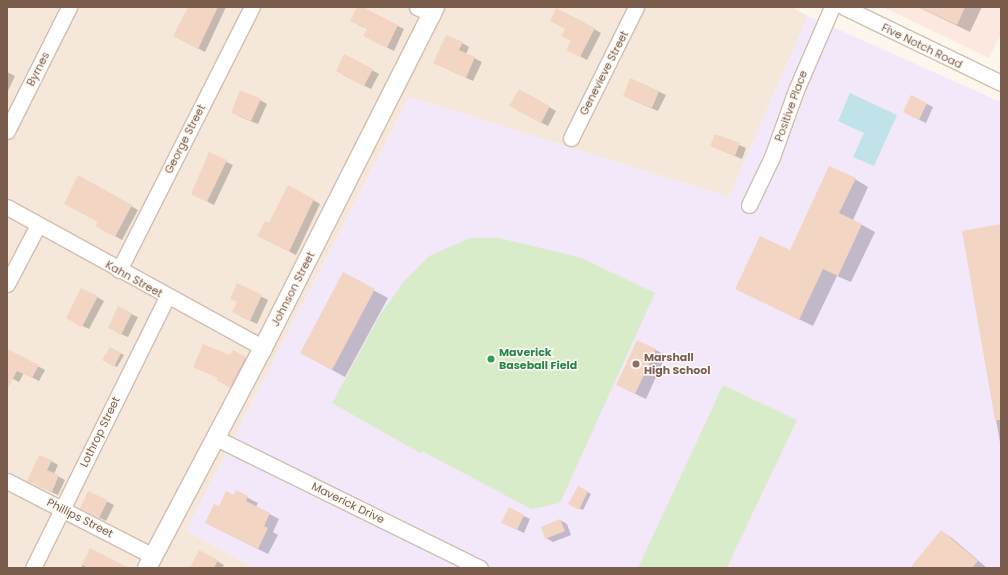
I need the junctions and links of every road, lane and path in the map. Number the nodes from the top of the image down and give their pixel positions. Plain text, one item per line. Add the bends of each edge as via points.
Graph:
1 (69, 7) edge
2 (252, 7) edge
3 (636, 7) edge
4 (832, 7) edge
5 (844, 7) edge
6 (428, 9) edge
7 (1001, 82) edge
8 (7, 131) edge
9 (571, 138) dead end
10 (749, 205) dead end
11 (7, 207) edge
12 (38, 225) junction
13 (119, 270) junction
14 (7, 284) edge
15 (167, 297) junction
16 (263, 348) junction
17 (216, 438) junction
18 (7, 481) edge
19 (62, 509) junction
20 (150, 562) edge
21 (33, 568) edge
22 (480, 568) edge

1 - 8 street, Byrnes
2 - 13 street, George Street
3 - 9 street, Genevieve Street
4 - 10 street, Positive Place via 796,90 772,157
5 - 7 street, Five Notch Road
6 - 16 street, Johnson Street
11 - 12 street, Kahn Street
12 - 13 street, Kahn Street
12 - 14 street
13 - 15 street, Kahn Street
15 - 16 street, Kahn Street
15 - 19 street, Lothrop Street
16 - 17 street, Johnson Street
17 - 20 street, Johnson Street
17 - 22 street, Maverick Drive
18 - 19 street, Phillips Street
19 - 20 street, Phillips Street
19 - 21 street, Lothrop Street

